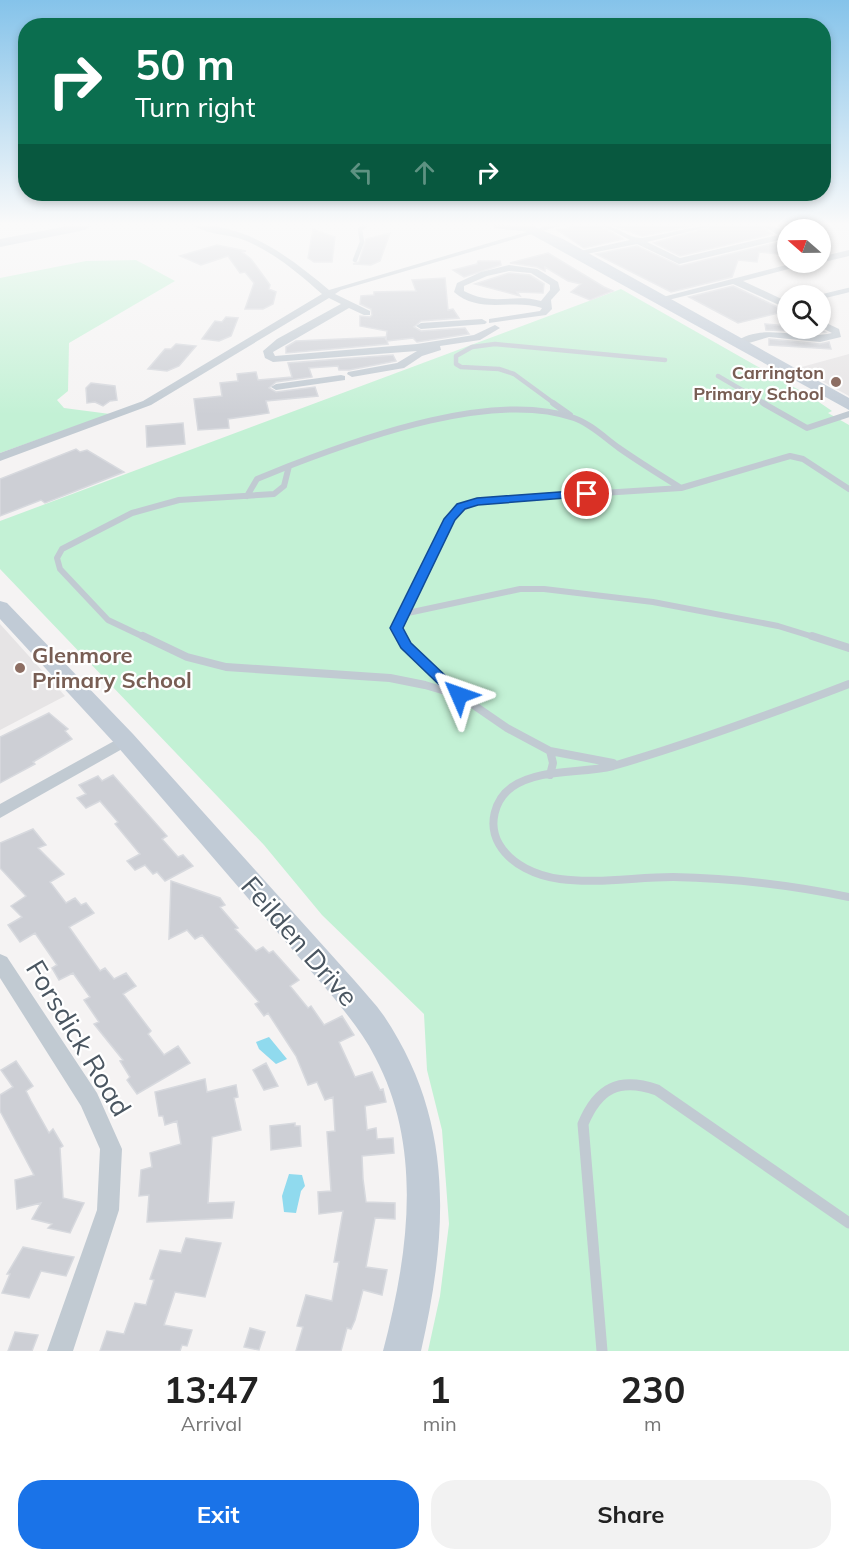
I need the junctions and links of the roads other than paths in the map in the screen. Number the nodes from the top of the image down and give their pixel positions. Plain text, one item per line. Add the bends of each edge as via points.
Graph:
1 (322, 289) edge
2 (336, 289) edge
3 (461, 289) edge
4 (555, 289) edge
5 (642, 289) edge
6 (699, 289) edge
7 (753, 289) edge
8 (849, 290) edge
9 (327, 293) junction
10 (831, 294) edge
11 (550, 295) junction
12 (660, 299) junction
13 (777, 301) edge
14 (525, 302) junction
15 (350, 303) junction
16 (547, 306) junction
17 (367, 312) dead end
18 (421, 326) dead end
19 (489, 326) junction
20 (831, 328) edge
21 (777, 335) edge
22 (831, 336) edge
23 (739, 343) junction
24 (425, 350) junction
25 (665, 360) dead end
26 (345, 376) junction
27 (718, 376) dead end
28 (291, 377) dead end
29 (276, 387) dead end
30 (849, 405) edge
31 (849, 414) edge
32 (574, 418) junction
33 (0, 458) edge
34 (289, 466) junction
35 (681, 488) junction
36 (849, 489) edge
37 (247, 496) junction
38 (0, 607) edge
39 (403, 614) junction
40 (849, 648) edge
41 (849, 684) edge
42 (459, 695) junction
43 (125, 740) junction
44 (550, 751) junction
45 (617, 764) junction
46 (550, 775) junction
47 (0, 812) edge
48 (849, 897) edge
49 (0, 962) edge
50 (849, 1223) edge
51 (60, 1351) edge
52 (402, 1351) edge
53 (602, 1351) edge

1 - 9 street
2 - 9 street
3 - 14 street via 484,297
4 - 11 street
5 - 12 street
6 - 12 street
7 - 13 street
8 - 10 lane
9 - 15 street
9 - 33 street via 147,403
11 - 14 street
11 - 16 street
12 - 23 street
14 - 16 street
15 - 17 street
15 - 24 street via 281,341 267,351 269,356
16 - 19 street via 539,315
18 - 19 street
19 - 24 street via 476,338
20 - 22 street via 837,335
21 - 23 street
23 - 30 street
24 - 26 street via 400,366
25 - 32 lane via 624,359 503,342 474,346 456,356 456,364 461,367 514,374
26 - 28 street
26 - 29 street
27 - 31 lane via 805,428
32 - 34 lane via 514,410 455,417 378,435
32 - 35 lane
34 - 37 lane via 255,479
34 - 37 lane via 280,491
35 - 36 lane via 790,456 803,459
35 - 39 lane via 467,504 450,519
37 - 42 lane via 179,500 145,508 70,543 59,553 57,563 108,620 200,662 257,670 390,678
38 - 43 street, Feilden Drive
39 - 40 lane via 520,589 544,589 707,612 778,626
39 - 42 lane via 396,628 399,635
41 - 45 lane
42 - 44 lane
43 - 47 street
43 - 52 street, Feilden Drive via 344,989 373,1024 397,1068 422,1153 424,1212 419,1274
44 - 45 lane
44 - 46 lane via 554,763
45 - 46 lane
46 - 48 lane via 511,788 493,814 493,829 505,853 532,872 579,880 752,880
49 - 51 street, Forsdick Road via 89,1100 111,1149 108,1209
50 - 53 lane via 657,1090 644,1084 620,1084 602,1092 589,1107 583,1124

